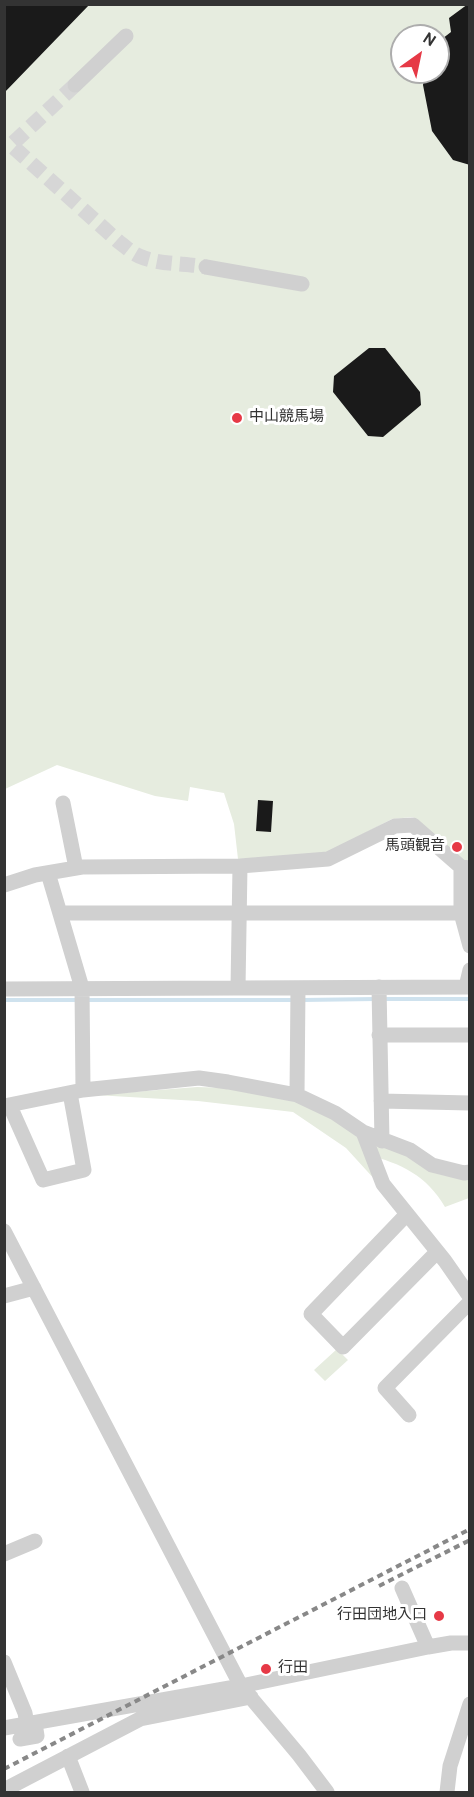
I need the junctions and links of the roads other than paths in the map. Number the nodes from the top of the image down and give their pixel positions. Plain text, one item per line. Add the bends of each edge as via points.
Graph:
1 (126, 36) dead end
2 (75, 85) tunnel mouth
3 (206, 267) tunnel mouth
4 (302, 284) dead end
5 (63, 803) dead end
6 (240, 866) junction
7 (76, 868) junction
8 (465, 868) edge
9 (48, 873) junction
10 (4, 885) edge
11 (239, 913) junction
12 (465, 913) edge
13 (61, 914) junction
14 (470, 946) edge
15 (470, 970) edge
16 (298, 987) junction
17 (379, 987) junction
18 (468, 987) edge
19 (82, 988) junction
20 (238, 988) junction
21 (4, 989) edge
22 (380, 1035) junction
23 (470, 1035) edge
24 (77, 1091) junction
25 (297, 1095) junction
26 (381, 1101) junction
27 (470, 1102) edge
28 (7, 1106) edge
29 (363, 1132) junction
30 (381, 1141) junction
31 (470, 1172) edge
32 (407, 1214) junction
33 (4, 1231) edge
34 (437, 1252) junction
35 (34, 1288) junction
36 (4, 1296) edge
37 (470, 1297) edge
38 (470, 1302) edge
39 (409, 1415) dead end
40 (35, 1541) dead end
41 (4, 1554) edge
42 (402, 1588) dead end
43 (470, 1643) edge
44 (428, 1647) junction
45 (4, 1662) edge
46 (246, 1692) junction
47 (470, 1704) edge
48 (31, 1724) junction
49 (4, 1728) edge
50 (20, 1739) dead end
51 (68, 1756) junction
52 (4, 1790) edge
53 (82, 1792) edge
54 (327, 1792) edge
55 (447, 1792) edge

1 - 2 street
3 - 4 street
5 - 7 street
6 - 7 street
6 - 8 street via 328,859 395,826 413,825
6 - 11 street
7 - 9 street
8 - 12 street
9 - 10 street
9 - 13 street
11 - 12 street
11 - 13 street
11 - 20 street
12 - 14 street
13 - 19 street
15 - 18 street
16 - 17 street
16 - 20 street
16 - 25 street
17 - 18 street
17 - 22 street
19 - 20 street
19 - 21 street
19 - 24 street
22 - 23 street
22 - 26 street
24 - 25 street via 199,1078
24 - 28 street
24 - 28 street via 84,1170 43,1180
25 - 29 street
26 - 27 street
26 - 30 street
29 - 30 street
29 - 32 street via 384,1184
30 - 31 street via 411,1150 432,1165
32 - 34 street
32 - 34 street via 311,1314 343,1347
33 - 35 street
34 - 37 street
35 - 36 street
35 - 46 street
38 - 39 street via 385,1388
40 - 41 street
42 - 44 street
43 - 44 street
44 - 46 street
45 - 48 street
46 - 48 street
46 - 51 street via 140,1719
46 - 54 street
47 - 55 street via 450,1766
48 - 49 street
48 - 50 street via 37,1736
51 - 52 street
51 - 53 street

